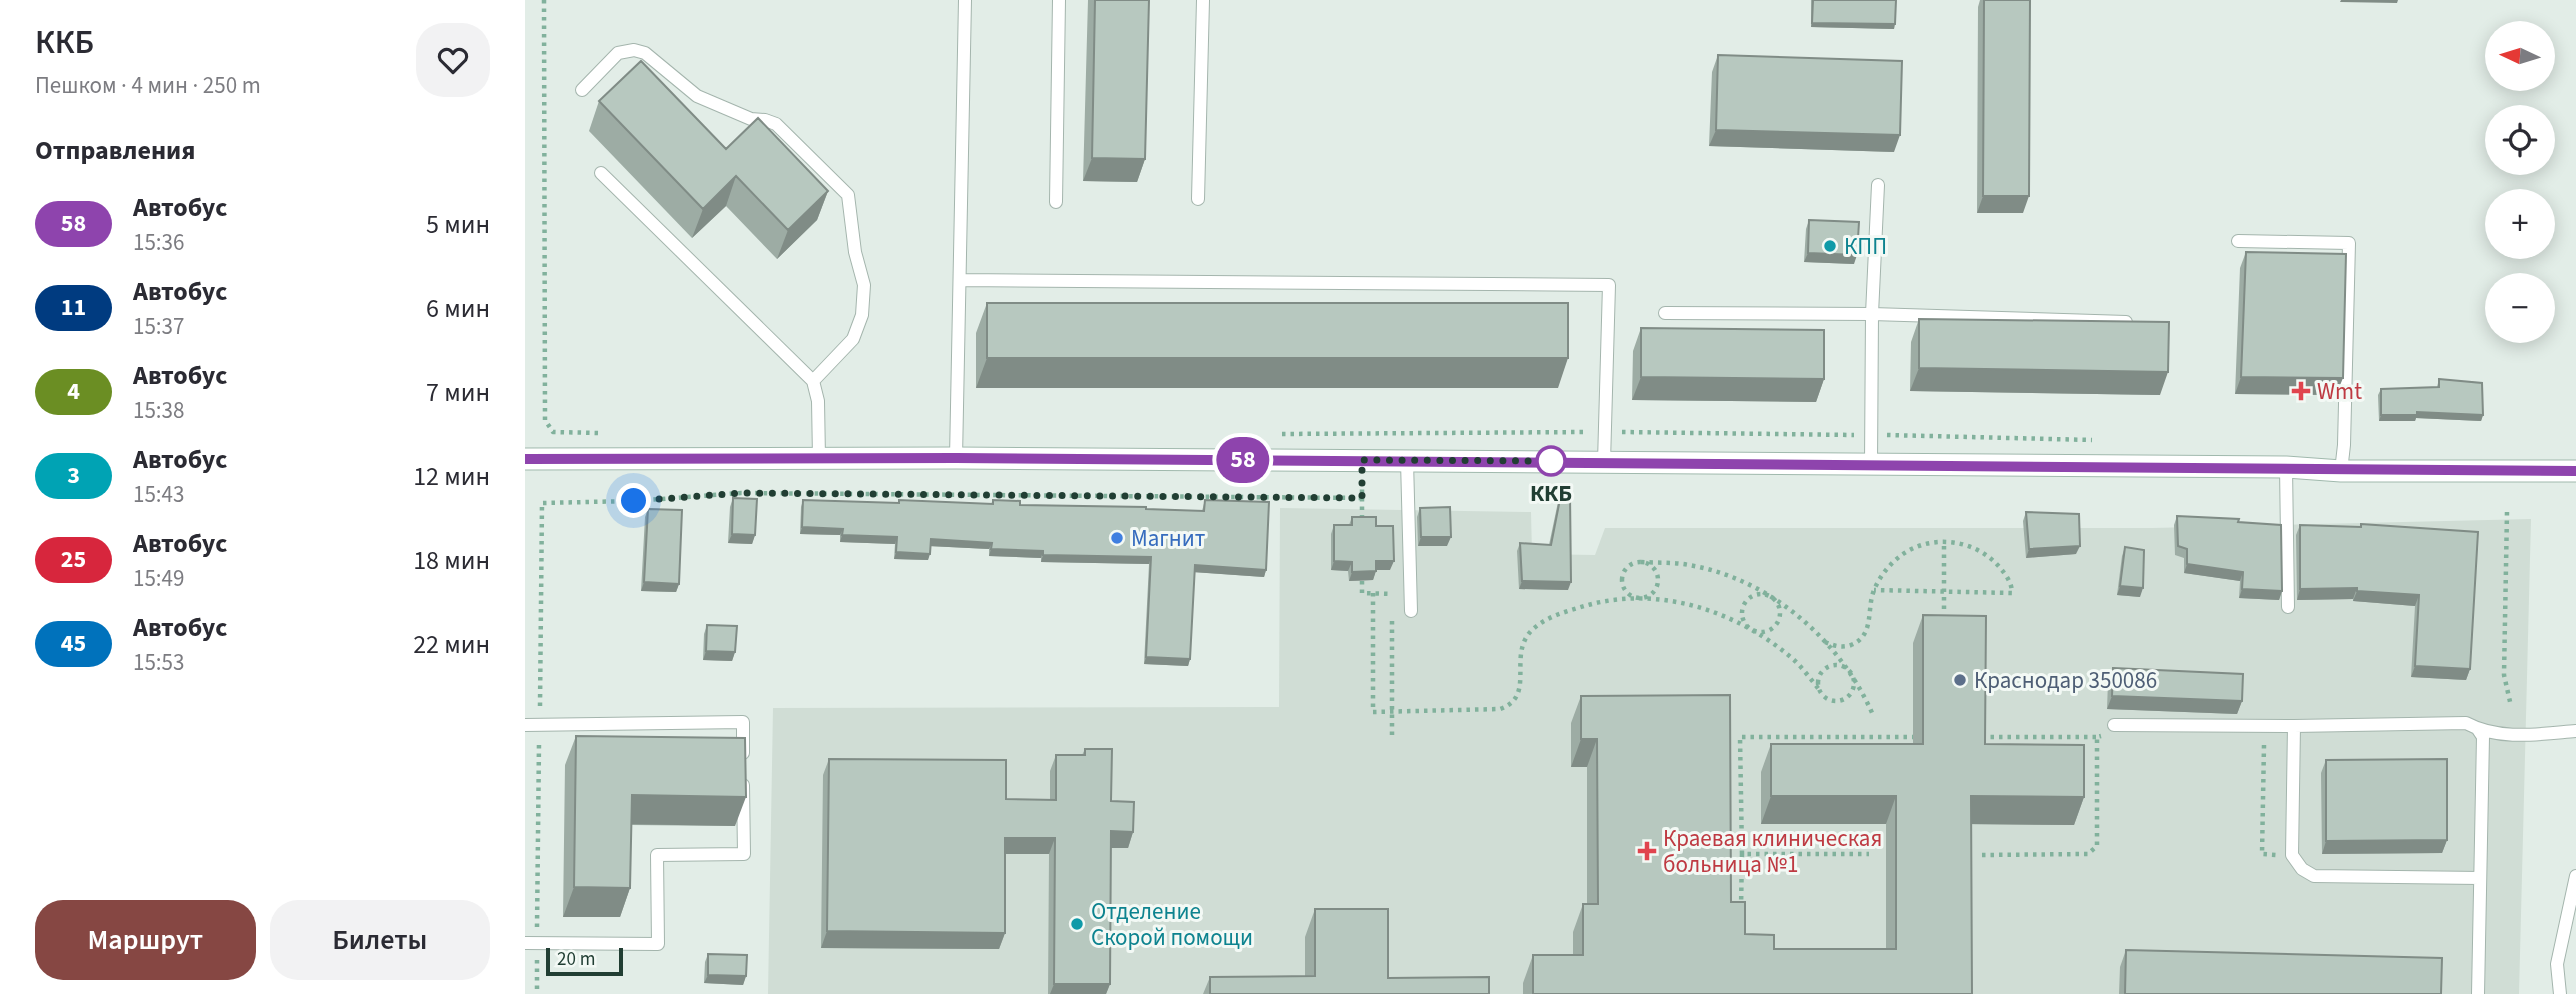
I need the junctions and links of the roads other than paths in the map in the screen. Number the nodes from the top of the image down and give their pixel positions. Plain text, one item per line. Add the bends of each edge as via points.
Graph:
1 (965, 0) edge
2 (1059, 0) edge
3 (1203, 0) edge
4 (582, 90) dead end
5 (601, 173) dead end
6 (1878, 185) dead end
7 (1198, 199) dead end
8 (1056, 202) dead end
9 (2238, 241) dead end
10 (960, 280) junction
11 (1665, 313) dead end
12 (1872, 314) junction
13 (2126, 322) edge
14 (813, 381) junction
15 (819, 458) junction
16 (956, 458) junction
17 (525, 459) edge
18 (1407, 461) junction
19 (1604, 462) junction
20 (1871, 464) junction
21 (2286, 467) junction
22 (2341, 471) junction
23 (2576, 471) edge
24 (2288, 607) dead end
25 (1411, 611) dead end
26 (525, 725) edge
27 (2114, 725) dead end
28 (2294, 726) junction
29 (2477, 729) junction
30 (2576, 732) edge
31 (2576, 876) edge
32 (2480, 878) junction
33 (531, 943) edge
34 (2478, 994) edge
35 (2560, 994) edge

1 - 10 lane
2 - 8 lane
3 - 7 lane
4 - 14 lane via 618,53 645,53 697,96 751,119 776,124 848,195 864,285 862,314 853,339
5 - 14 lane
6 - 12 lane
9 - 22 lane via 2349,243
10 - 16 lane
10 - 19 lane via 1609,285
11 - 12 lane
12 - 13 lane
12 - 20 lane
14 - 15 lane
15 - 16 street
15 - 17 street
16 - 18 street
18 - 19 street
18 - 25 lane
19 - 20 street
20 - 21 street
21 - 22 street
21 - 24 lane
22 - 23 street
26 - 33 lane via 743,722 744,854 657,855 658,944
27 - 28 lane
28 - 29 lane via 2466,723
28 - 32 lane via 2292,855 2302,869 2314,876
29 - 30 lane via 2520,736
29 - 32 lane via 2483,737
31 - 35 lane via 2557,964
32 - 34 lane

